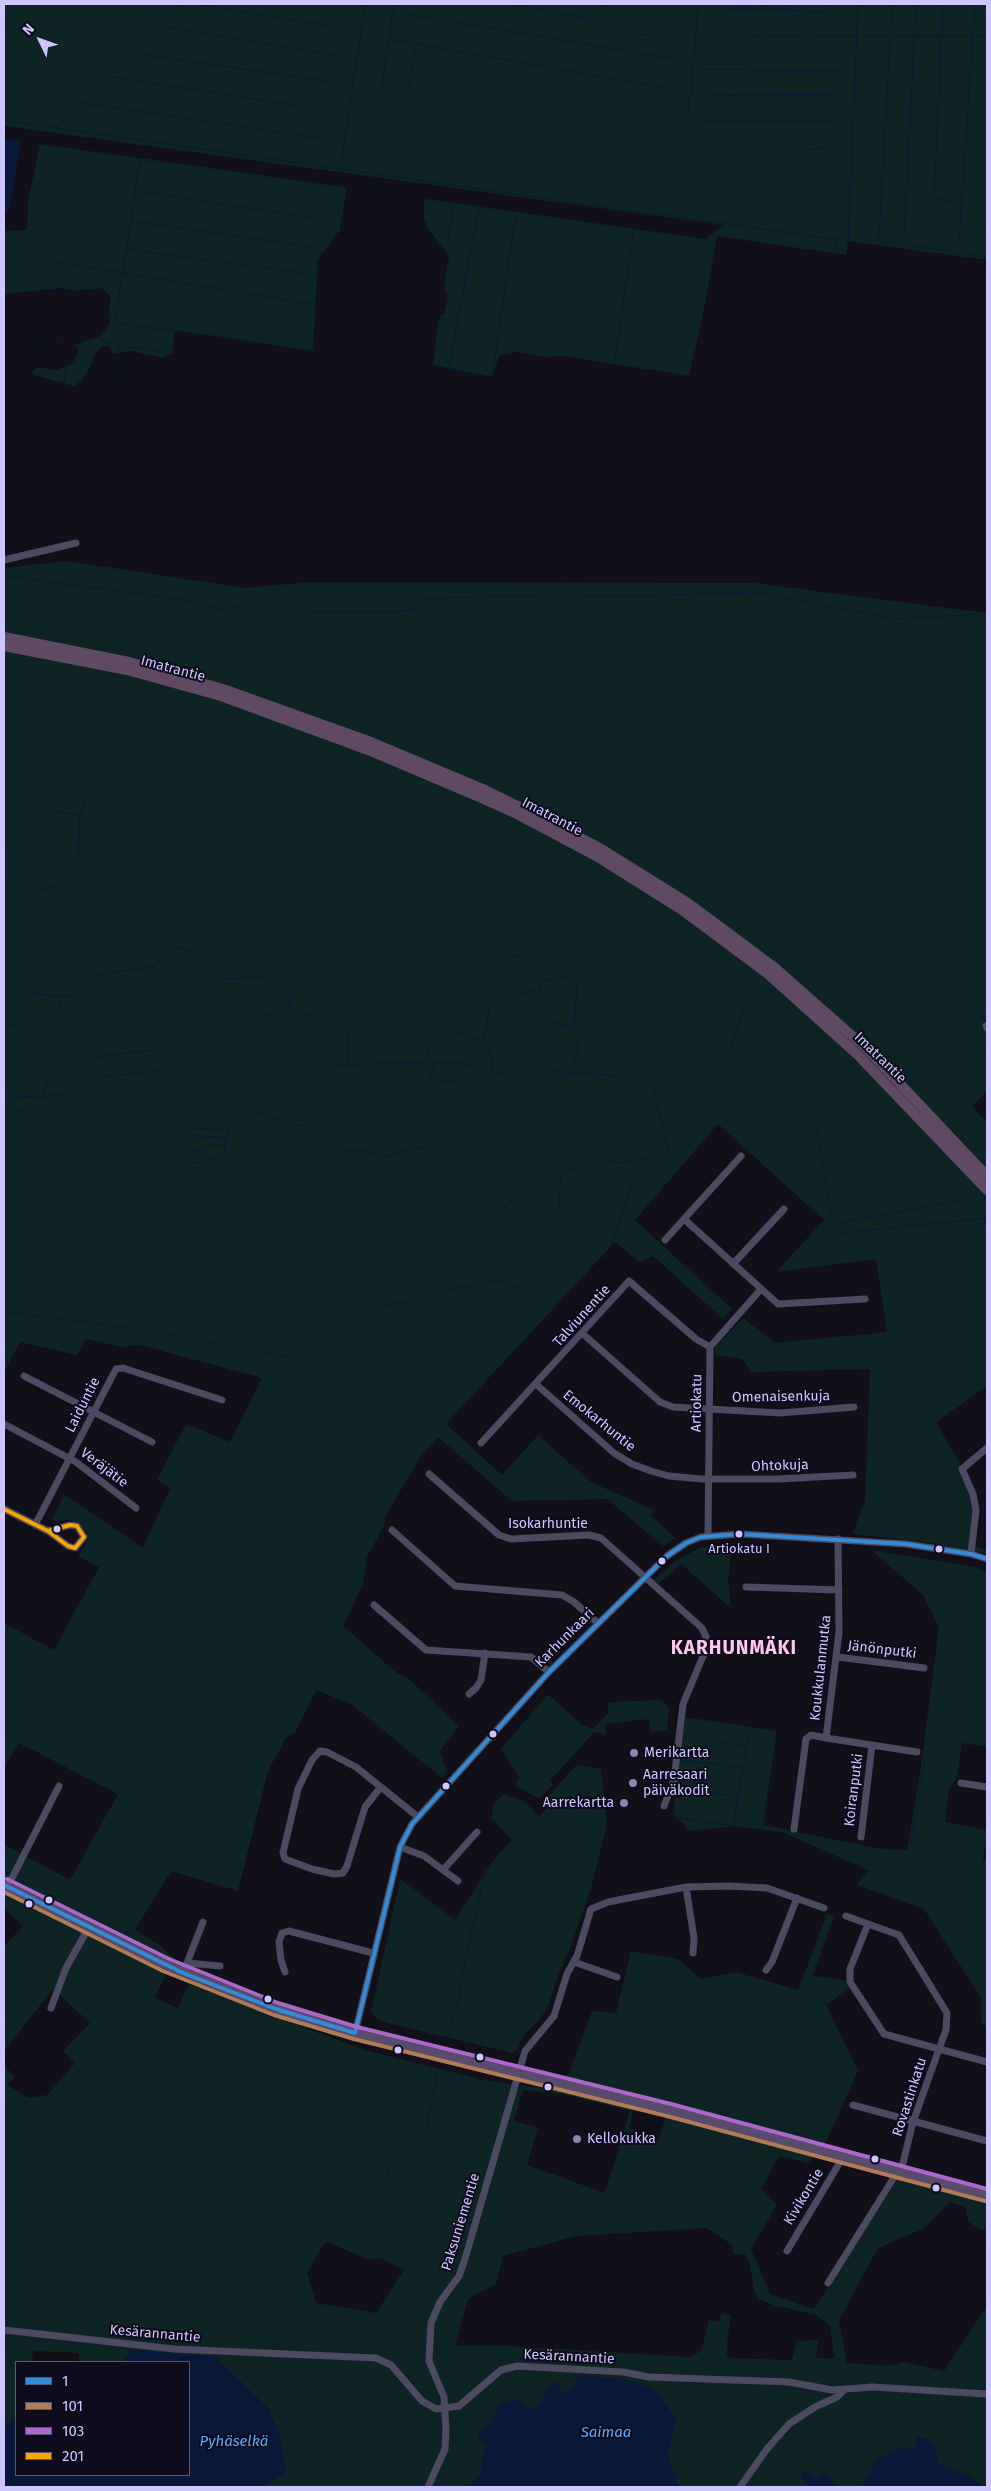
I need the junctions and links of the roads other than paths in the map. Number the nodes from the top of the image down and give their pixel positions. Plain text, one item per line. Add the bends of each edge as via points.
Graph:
1 (76, 543) dead end
2 (4, 560) edge
3 (4, 637) edge
4 (4, 646) edge
5 (737, 943) junction
6 (771, 970) junction
7 (741, 1156) dead end
8 (987, 1176) edge
9 (987, 1190) edge
10 (784, 1209) dead end
11 (684, 1219) junction
12 (665, 1240) dead end
13 (733, 1264) junction
14 (761, 1289) junction
15 (865, 1299) dead end
16 (583, 1334) junction
17 (710, 1347) junction
18 (24, 1376) dead end
19 (536, 1385) junction
20 (222, 1400) dead end
21 (854, 1407) dead end
22 (710, 1411) junction
23 (93, 1412) junction
24 (4, 1424) edge
25 (152, 1442) dead end
26 (481, 1443) dead end
27 (987, 1448) edge
28 (70, 1458) junction
29 (429, 1474) dead end
30 (853, 1475) dead end
31 (708, 1479) junction
32 (136, 1508) dead end
33 (4, 1509) edge
34 (35, 1525) junction
35 (392, 1530) dead end
36 (48, 1531) junction
37 (708, 1536) junction
38 (838, 1539) junction
39 (971, 1554) junction
40 (987, 1559) edge
41 (645, 1576) junction
42 (746, 1587) dead end
43 (839, 1590) junction
44 (374, 1605) dead end
45 (598, 1623) junction
46 (485, 1653) junction
47 (838, 1657) junction
48 (924, 1668) dead end
49 (548, 1672) junction
50 (468, 1694) dead end
51 (826, 1738) junction
52 (872, 1745) junction
53 (917, 1752) dead end
54 (961, 1783) dead end
55 (59, 1786) dead end
56 (987, 1787) edge
57 (380, 1788) junction
58 (664, 1806) dead end
59 (418, 1817) junction
60 (794, 1830) dead end
61 (477, 1832) dead end
62 (861, 1837) dead end
63 (400, 1847) junction
64 (443, 1870) junction
65 (458, 1881) dead end
66 (5, 1887) edge
67 (686, 1887) junction
68 (797, 1898) junction
69 (824, 1908) dead end
70 (846, 1916) dead end
71 (203, 1922) dead end
72 (868, 1924) junction
73 (89, 1927) junction
74 (373, 1953) junction
75 (693, 1953) dead end
76 (574, 1962) junction
77 (187, 1963) junction
78 (220, 1966) dead end
79 (766, 1970) dead end
80 (183, 1972) junction
81 (285, 1972) dead end
82 (617, 1976) dead end
83 (51, 2008) dead end
84 (355, 2032) junction
85 (939, 2049) junction
86 (987, 2062) edge
87 (518, 2074) junction
88 (853, 2105) dead end
89 (913, 2122) junction
90 (987, 2141) edge
91 (843, 2157) junction
92 (898, 2172) junction
93 (987, 2195) edge
94 (787, 2251) dead end
95 (828, 2283) dead end
96 (4, 2330) edge
97 (844, 2390) junction
98 (987, 2394) edge
99 (445, 2409) junction
100 (428, 2487) edge
101 (740, 2487) edge

1 - 2 street
3 - 5 highway, Imatrantie via 129,662 223,689 371,742 483,789 562,828 652,881
4 - 5 highway, Imatrantie via 127,670 221,696 368,750 487,800 558,835
5 - 6 highway, Imatrantie
6 - 8 highway, Imatrantie via 867,1049
6 - 9 highway, Imatrantie via 865,1062
7 - 11 street
10 - 13 street
11 - 12 street
11 - 13 street
13 - 14 street
14 - 15 street via 778,1304
14 - 17 street
16 - 17 street, Talviunentie via 629,1281 696,1339
16 - 19 street, Talviunentie
16 - 22 street, Omenaisenkuja via 660,1402 679,1409
17 - 22 street, Artiokatu
18 - 23 street
19 - 26 street, Talviunentie
19 - 31 street, Emokarhuntie via 603,1444 632,1464 670,1476
20 - 23 street, Laiduntie via 123,1368 116,1369
21 - 22 street, Omenaisenkuja via 780,1413
22 - 31 street, Artiokatu
23 - 25 street
23 - 28 street, Laiduntie
24 - 28 street, Veräjätie
27 - 39 street via 962,1469 976,1510
28 - 32 street, Veräjätie
28 - 34 street, Laiduntie
29 - 41 street, Isokarhuntie via 499,1536 511,1539 589,1535 601,1538
30 - 31 street, Ohtokuja via 778,1480
31 - 37 street, Artiokatu
33 - 34 street
34 - 36 street
35 - 45 street via 455,1586 562,1594
36 - 36 street via 61,1543 75,1548 84,1537 77,1526 70,1524
37 - 38 street, Karhunkaari
37 - 41 street, Karhunkaari via 678,1548
38 - 39 street, Karhunkaari via 906,1544
38 - 43 street, Koukkulanmutka
39 - 40 street, Karhunkaari
41 - 45 street, Karhunkaari
41 - 58 street, Isokarhuntie via 698,1624 706,1637 705,1653 680,1715 674,1780
42 - 43 street
43 - 47 street, Koukkulanmutka
44 - 46 street via 426,1650
45 - 49 street, Karhunkaari
46 - 49 street via 531,1657
46 - 50 street via 481,1680
47 - 48 street, Jänönputki
47 - 51 street, Koukkulanmutka
49 - 59 street, Karhunkaari
51 - 52 street, Koukkulanmutka
51 - 60 street via 810,1736 806,1739
52 - 53 street, Koukkulanmutka
52 - 62 street, Koiranputki
54 - 56 street
55 - 66 street
57 - 57 street via 356,1767 320,1751 298,1789 283,1853 285,1859 312,1869 343,1873 364,1807
57 - 59 street
59 - 63 street, Karhunkaari
61 - 64 street
63 - 64 street via 418,1852
63 - 74 street, Karhunkaari
64 - 65 street
66 - 73 main road
67 - 68 street via 750,1886
67 - 75 street via 694,1938
67 - 76 street, Paksuniementie via 594,1906
68 - 69 street
68 - 79 street
70 - 72 street
71 - 77 street
72 - 85 street via 898,1935 947,2013 946,2030
72 - 85 street via 850,1969 850,1982 884,2034
73 - 80 main road
73 - 83 street via 66,1968
74 - 81 street via 289,1931 282,1933 279,1942
74 - 84 street, Karhunkaari
76 - 82 street
76 - 87 street, Paksuniementie via 554,2016 525,2051
77 - 78 street
77 - 80 street
80 - 84 main road via 276,2009
84 - 87 main road
85 - 86 street, Rovastinkatu
85 - 89 street, Rovastinkatu
87 - 91 main road
87 - 99 street, Paksuniementie via 465,2260 431,2323 429,2361 441,2388
88 - 89 street
89 - 90 street
89 - 92 street, Rovastinkatu
91 - 92 main road
91 - 94 street, Kivikontie
92 - 93 main road
92 - 95 street, Rovastinkatu
96 - 99 street, Kesärannantie via 174,2350 376,2358 391,2365 422,2401 436,2409
97 - 98 street, Kesärannantie via 873,2388
97 - 99 street, Kesärannantie via 789,2382 509,2367 494,2374 466,2403
97 - 101 street via 789,2424
99 - 100 street, Paksuniementie via 445,2449

